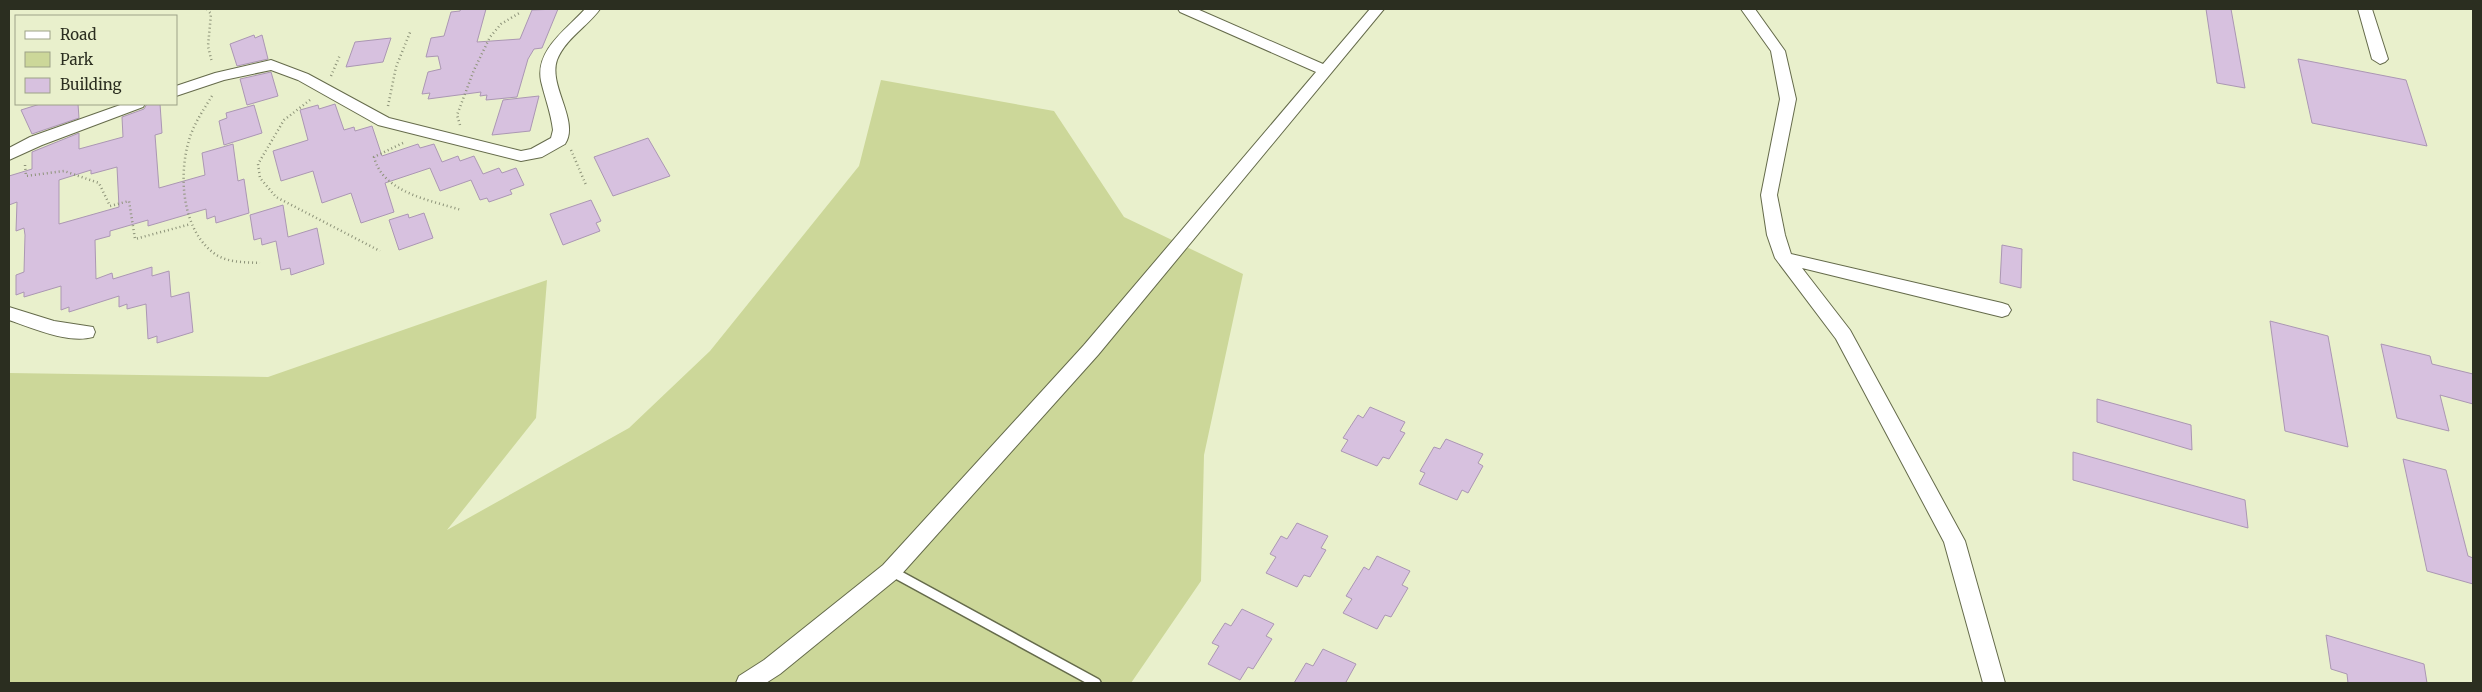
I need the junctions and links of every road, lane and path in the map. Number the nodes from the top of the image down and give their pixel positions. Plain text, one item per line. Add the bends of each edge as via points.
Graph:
1 (207, 9) edge
2 (593, 9) edge
3 (1185, 9) edge
4 (1377, 9) edge
5 (1748, 9) edge
6 (2364, 9) edge
7 (521, 12) dead end
8 (411, 30) dead end
9 (340, 54) dead end
10 (2380, 59) dead end
11 (1325, 70) junction
12 (220, 76) junction
13 (178, 90) edge
14 (325, 90) junction
15 (134, 105) edge
16 (384, 122) junction
17 (423, 133) junction
18 (559, 140) junction
19 (470, 144) junction
20 (16, 151) edge
21 (586, 185) dead end
22 (461, 210) dead end
23 (191, 224) junction
24 (380, 251) dead end
25 (1784, 258) junction
26 (260, 263) dead end
27 (2002, 310) dead end
28 (9, 313) edge
29 (86, 332) dead end
30 (891, 571) junction
31 (747, 683) edge
32 (1096, 683) edge
33 (1994, 683) edge

1 - 12 path via 212,25 209,58
2 - 18 street via 554,52 549,62 548,74 562,130
3 - 11 street
4 - 11 street
5 - 25 street via 1778,51 1788,98 1770,194 1776,235
6 - 10 street
7 - 19 path via 500,24 474,70 457,116 471,140
8 - 16 path via 400,50 391,79 389,116
9 - 14 path
11 - 30 street via 1091,350
12 - 13 street
12 - 14 street via 270,65 283,68
12 - 23 path via 189,143 184,178
14 - 16 street
14 - 24 path via 284,120 257,171 263,185 276,197
15 - 20 street
16 - 17 street
17 - 19 street
17 - 22 path via 374,157 374,163 380,175 394,187
18 - 19 street via 536,153 521,156
18 - 21 path via 568,141
20 - 23 path via 26,176 57,169 70,170 98,183 110,206 129,201 135,239
23 - 26 path via 196,236 222,259
25 - 27 street
25 - 33 street via 1843,335 1954,541
28 - 29 street via 53,328
30 - 31 street via 772,667
30 - 32 lane

